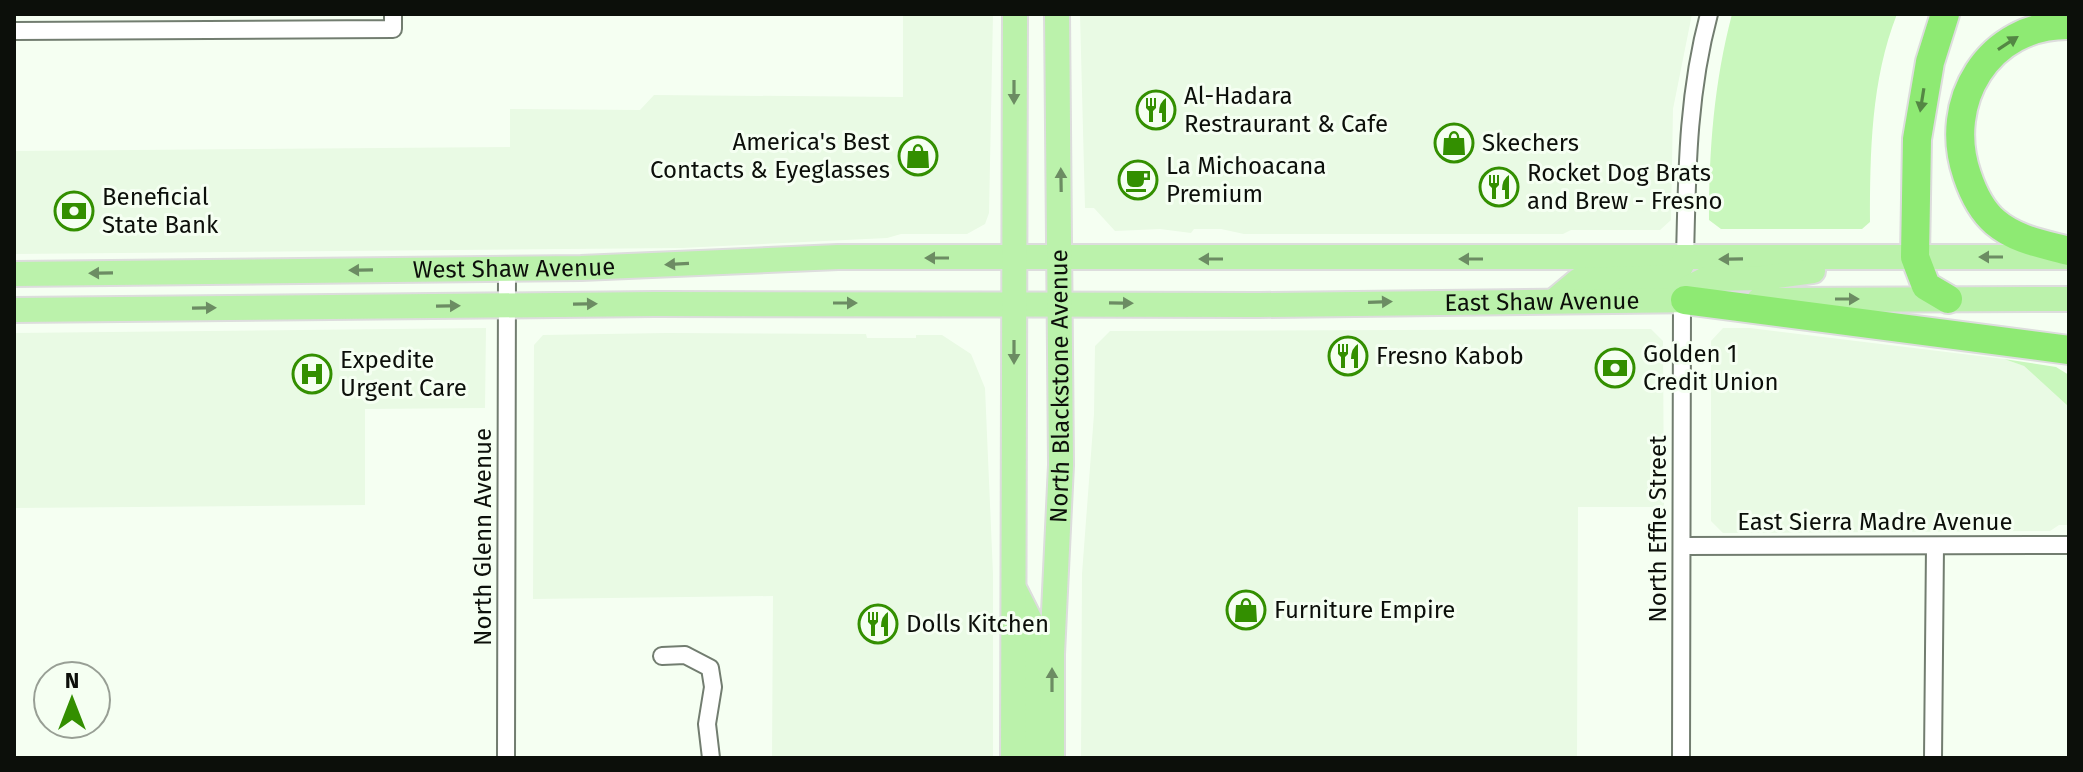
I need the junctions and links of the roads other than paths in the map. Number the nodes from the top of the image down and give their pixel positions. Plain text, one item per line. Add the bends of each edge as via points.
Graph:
1 (1015, 14) edge
2 (1057, 14) edge
3 (1709, 14) edge
4 (1945, 14) edge
5 (393, 22) edge
6 (2069, 25) edge
7 (14, 31) edge
8 (2069, 251) edge
9 (1915, 257) junction
10 (2069, 257) edge
11 (1015, 258) junction
12 (1062, 258) junction
13 (1685, 259) junction
14 (507, 268) junction
15 (14, 274) edge
16 (1948, 299) junction
17 (2069, 299) edge
18 (1555, 300) junction
19 (1684, 300) junction
20 (1061, 303) junction
21 (1015, 304) junction
22 (507, 305) junction
23 (14, 310) edge
24 (2069, 350) edge
25 (2068, 545) edge
26 (1682, 546) junction
27 (1935, 546) junction
28 (1014, 587) junction
29 (662, 656) dead end
30 (506, 758) edge
31 (711, 758) edge
32 (1013, 758) edge
33 (1030, 758) edge
34 (1052, 758) edge
35 (1681, 758) edge
36 (1933, 758) edge

1 -> 11 main road, North Blackstone Avenue
12 -> 2 main road, North Blackstone Avenue
3 - 13 street via 1687,127
4 -> 9 highway via 1930,62 1917,139
5 - 7 street
8 -> 6 highway via 2010,233 1984,210 1963,163 1959,127 1967,90 1987,58 2019,35
10 -> 9 main road, East Shaw Avenue
9 -> 13 main road, East Shaw Avenue
9 - 16 highway via 1926,286
9 - 19 main road via 1763,278 1706,279 1690,287
11 - 12 main road, East Shaw Avenue
11 -> 14 main road, West Shaw Avenue via 792,258
11 - 21 main road, North Blackstone Avenue
13 -> 12 main road, East Shaw Avenue
12 - 20 main road, North Blackstone Avenue
13 - 18 main road via 1675,277 1579,280
14 -> 15 main road, West Shaw Avenue
14 - 22 street, North Glenn Avenue
16 - 17 main road, East Shaw Avenue
19 -> 16 main road, East Shaw Avenue
18 - 19 main road, East Shaw Avenue
20 -> 18 main road, East Shaw Avenue
19 - 24 highway
19 - 26 street, North Effie Street
20 - 21 main road, East Shaw Avenue
34 -> 20 main road, North Blackstone Avenue
22 -> 21 main road, West Shaw Avenue
21 -> 28 main road, North Blackstone Avenue
23 -> 22 main road, West Shaw Avenue
22 - 30 street, North Glenn Avenue
25 - 27 street, East Sierra Madre Avenue
26 - 27 street, East Sierra Madre Avenue
26 - 35 street, North Effie Street
27 - 36 street
28 - 32 main road, North Blackstone Avenue
28 - 33 main road via 1031,622
29 - 31 street via 685,655 710,668

